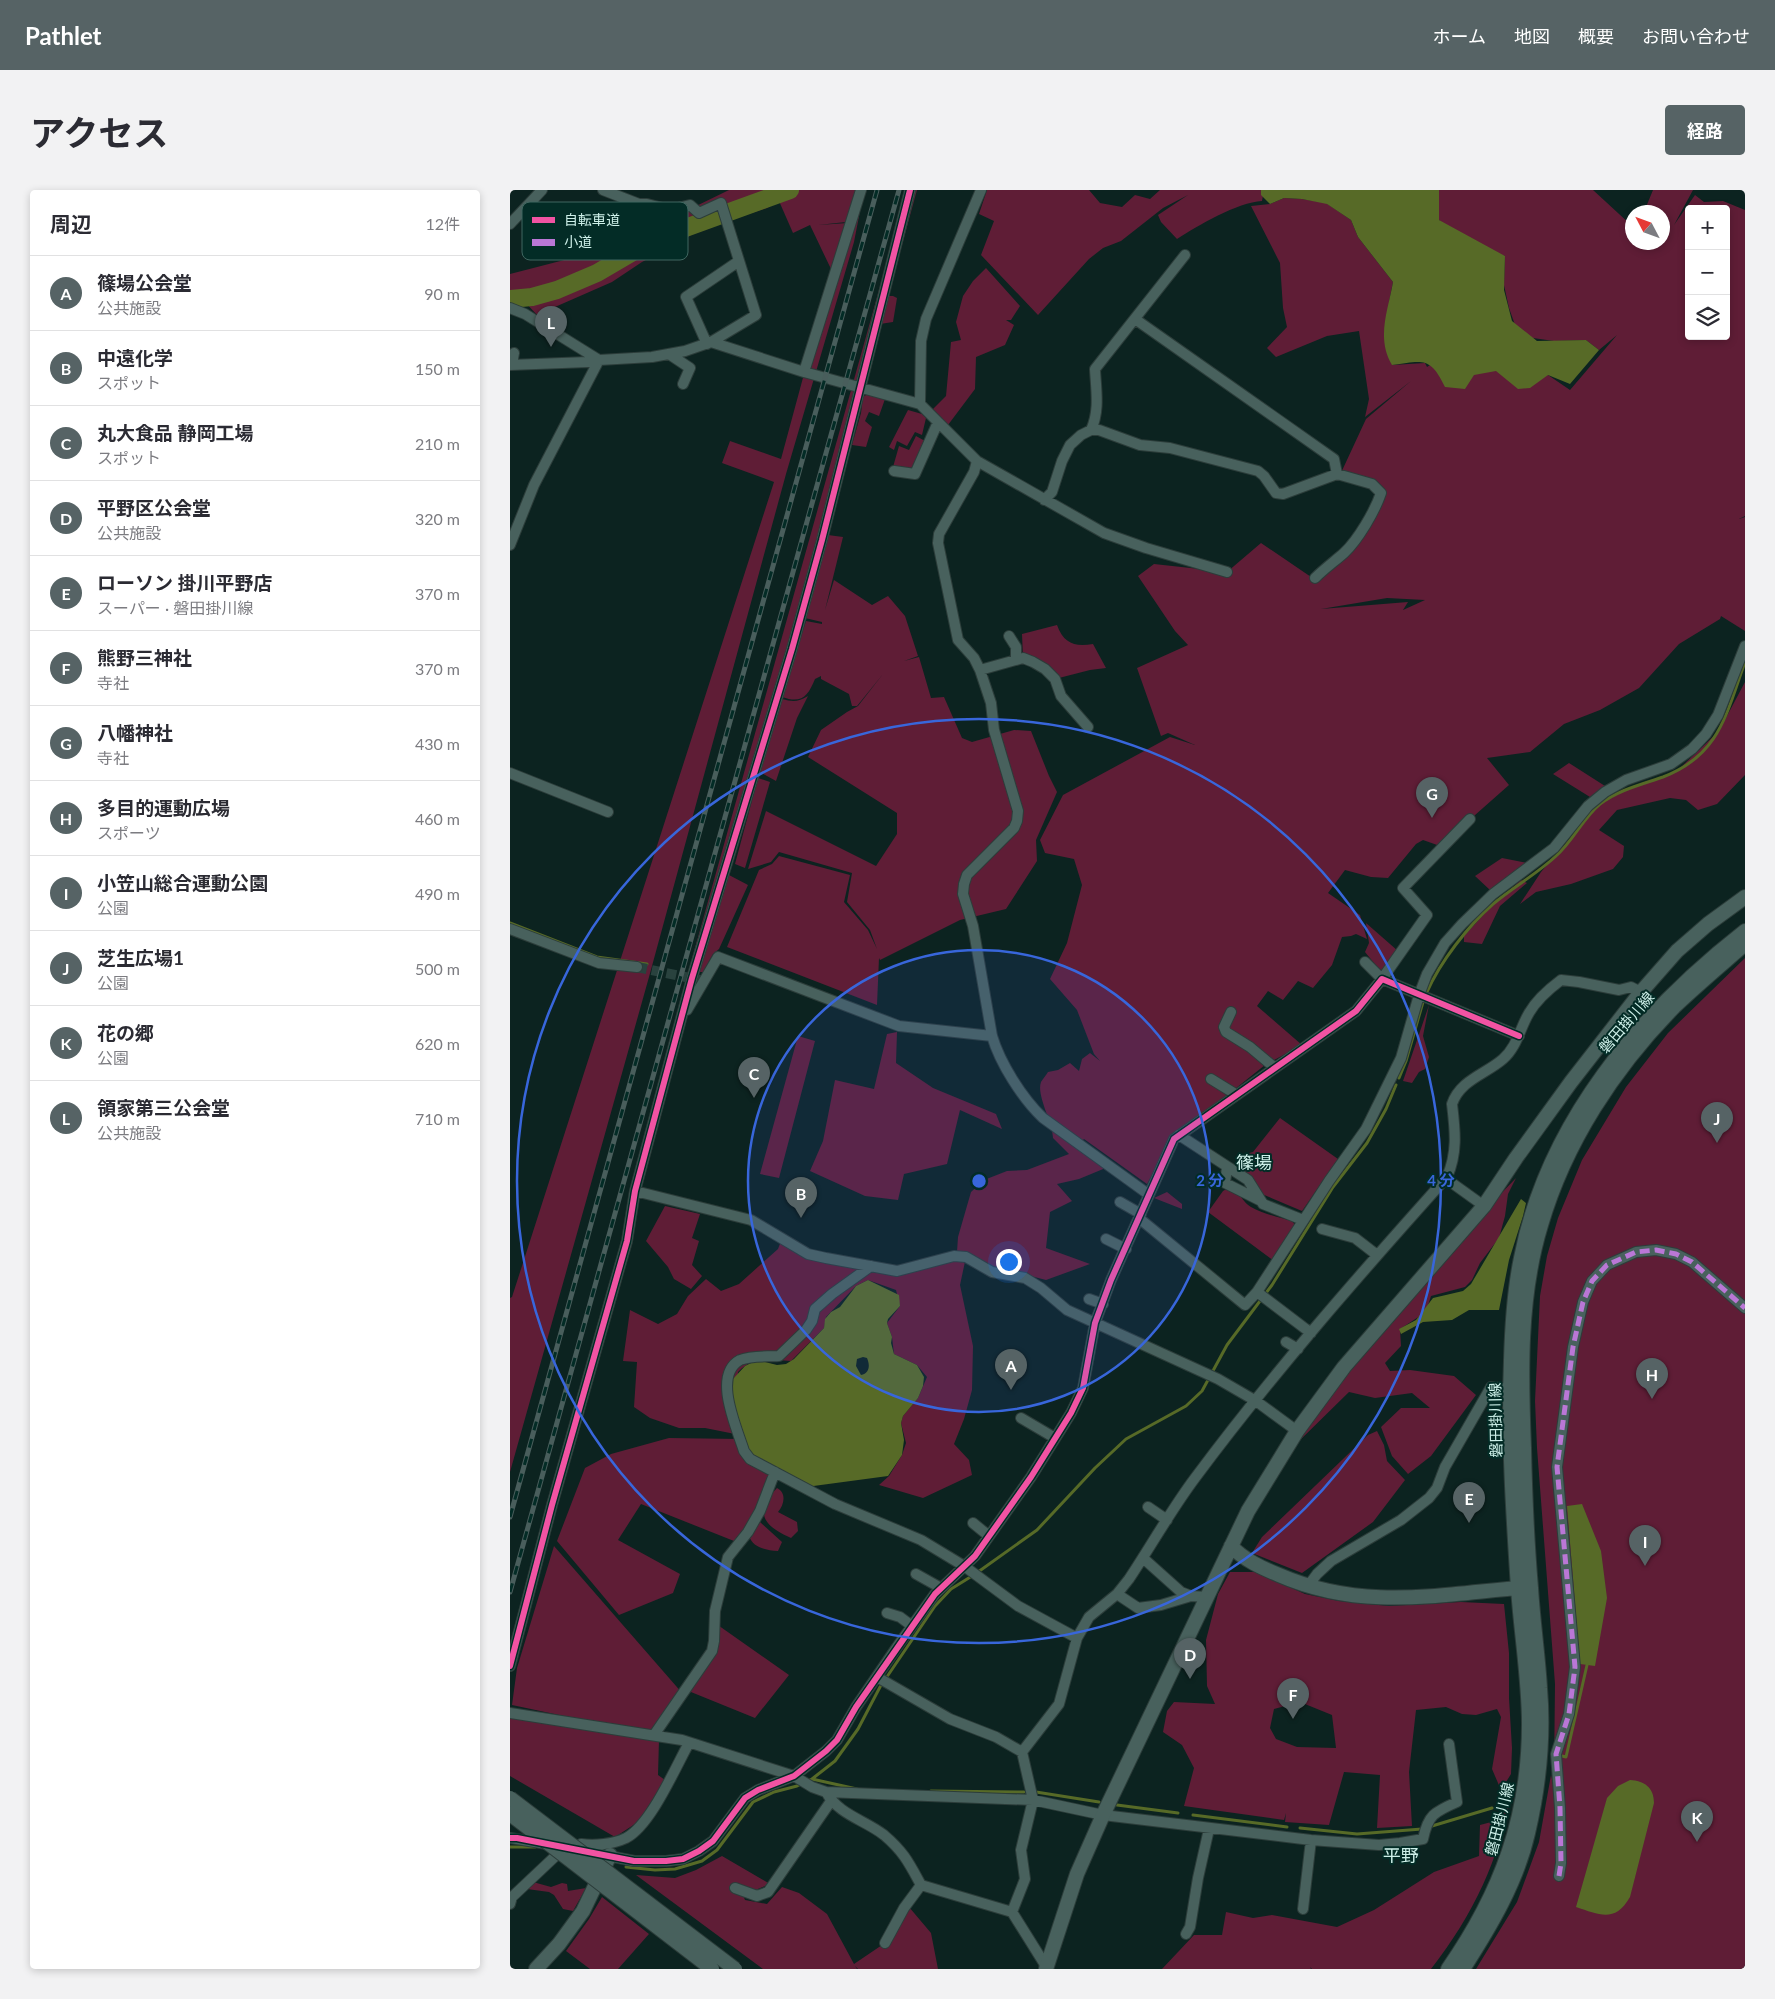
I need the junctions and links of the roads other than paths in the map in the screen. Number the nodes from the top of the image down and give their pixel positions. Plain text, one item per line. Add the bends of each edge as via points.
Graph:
1 (542, 190) edge
2 (862, 190) edge
3 (910, 190) edge
4 (982, 190) edge
5 (609, 191) edge
6 (531, 202) edge
7 (634, 202) edge
8 (688, 206) edge
9 (522, 211) edge
10 (510, 224) edge
11 (1185, 255) dead end
12 (739, 261) junction
13 (510, 308) edge
14 (1135, 319) junction
15 (709, 343) junction
16 (514, 353) dead end
17 (669, 354) junction
18 (599, 360) junction
19 (511, 365) edge
20 (804, 372) junction
21 (684, 384) dead end
22 (860, 386) junction
23 (920, 404) junction
24 (938, 422) junction
25 (1091, 430) junction
26 (976, 461) junction
27 (894, 471) dead end
28 (1336, 474) junction
29 (1044, 500) junction
30 (510, 546) edge
31 (1227, 572) dead end
32 (1314, 578) dead end
33 (1009, 636) dead end
34 (1745, 646) edge
35 (1016, 660) junction
36 (980, 670) junction
37 (1088, 726) dead end
38 (510, 773) edge
39 (608, 812) dead end
40 (1470, 819) dead end
41 (1745, 897) edge
42 (510, 929) edge
43 (1745, 931) edge
44 (1745, 944) edge
45 (1365, 962) dead end
46 (637, 967) tunnel mouth
47 (1382, 979) junction
48 (1641, 992) junction
49 (1419, 995) junction
50 (1231, 1012) dead end
51 (681, 1019) junction
52 (992, 1036) junction
53 (1519, 1036) junction
54 (1275, 1068) junction
55 (1212, 1079) dead end
56 (1237, 1094) junction
57 (1179, 1136) junction
58 (1227, 1167) junction
59 (1447, 1177) junction
60 (635, 1191) junction
61 (1148, 1194) junction
62 (1261, 1201) junction
63 (1120, 1202) dead end
64 (1484, 1206) junction
65 (1141, 1216) junction
66 (1304, 1220) junction
67 (1322, 1229) dead end
68 (1106, 1239) dead end
69 (1126, 1249) junction
70 (1377, 1255) junction
71 (871, 1266) junction
72 (1257, 1292) junction
73 (1088, 1299) dead end
74 (1103, 1304) junction
75 (1745, 1308) edge
76 (1095, 1323) junction
77 (1311, 1333) junction
78 (1286, 1342) dead end
79 (1298, 1349) junction
80 (1510, 1389) junction
81 (1256, 1401) junction
82 (1021, 1418) dead end
83 (1298, 1431) junction
84 (1055, 1438) junction
85 (775, 1472) junction
86 (1148, 1507) dead end
87 (1167, 1520) junction
88 (972, 1522) dead end
89 (989, 1536) junction
90 (1231, 1546) junction
91 (1143, 1558) junction
92 (972, 1572) junction
93 (916, 1574) dead end
94 (1308, 1586) junction
95 (1524, 1587) junction
96 (941, 1588) junction
97 (1116, 1594) junction
98 (1191, 1596) junction
99 (1207, 1597) junction
100 (886, 1613) dead end
101 (912, 1626) junction
102 (1078, 1638) junction
103 (510, 1666) edge
104 (878, 1677) junction
105 (510, 1713) edge
106 (654, 1735) junction
107 (689, 1743) junction
108 (1449, 1744) dead end
109 (1022, 1752) junction
110 (796, 1777) junction
111 (828, 1797) junction
112 (510, 1798) edge
113 (1032, 1800) junction
114 (510, 1814) edge
115 (1103, 1815) junction
116 (1209, 1829) junction
117 (510, 1838) edge
118 (1311, 1840) junction
119 (565, 1847) junction
120 (610, 1855) junction
121 (1559, 1876) dead end
122 (921, 1885) junction
123 (735, 1888) dead end
124 (510, 1904) edge
125 (1303, 1909) dead end
126 (1012, 1912) junction
127 (1186, 1934) dead end
128 (885, 1943) dead end
129 (1046, 1968) edge
130 (536, 1969) edge
131 (712, 1969) edge
132 (735, 1969) edge
133 (1448, 1969) edge
134 (1463, 1969) edge

1 - 6 street
2 - 20 street
3 - 22 street
4 - 23 street via 926,319 921,341
5 - 7 street
8 - 12 street via 700,213 721,203
9 - 10 street
11 - 14 street
12 - 15 street via 756,315
12 - 15 street via 686,297
13 - 18 street
14 - 25 street via 1095,369 1098,405
14 - 28 street via 1334,459
15 - 17 street
15 - 20 street
16 - 19 street
17 - 18 street
17 - 21 street via 690,368
18 - 19 street
18 - 30 street via 534,485
20 - 22 street
22 - 23 street
22 - 51 street via 792,649
23 - 24 street
24 - 26 street
24 - 27 street via 915,474
25 - 28 street via 1140,445 1170,448 1258,471 1276,494
25 - 29 street via 1070,445 1052,492
26 - 29 street
26 - 36 street via 974,472 939,534 938,543 958,640
28 - 32 street via 1372,484 1381,493 1353,543
29 - 31 street via 1104,533
33 - 35 street via 1016,647
34 - 49 street via 1718,716 1692,749 1671,764 1619,784 1588,806 1554,848 1493,894 1462,924 1445,944
35 - 36 street
35 - 37 street via 1023,658 1045,669 1055,679 1061,696
36 - 52 street via 1018,811 1014,828 967,875 964,884 963,894 973,926
38 - 39 street
40 - 47 street via 1402,888 1427,915
41 - 48 main road via 1677,951
42 - 46 street via 599,963
43 - 80 main road, 磐田掛川線 via 1676,990 1626,1044 1589,1095 1555,1156 1520,1258 1512,1327
44 - 95 main road, 磐田掛川線 via 1676,1005 1616,1075 1566,1158 1541,1224 1532,1259 1522,1356
45 - 47 street
47 - 49 street
47 - 54 street via 1356,1011
48 - 53 street via 1631,987 1619,990 1561,980 1529,1013
48 - 64 main road via 1571,1082
49 - 53 street
49 - 66 street via 1401,1058 1384,1096 1366,1129
50 - 54 street via 1224,1027 1226,1032
51 - 52 street via 718,957 899,1026
51 - 60 street
52 - 61 street via 997,1053 1032,1108
53 - 59 street via 1503,1059 1472,1079 1454,1098 1456,1142 1453,1164
54 - 56 street
55 - 56 street
56 - 57 street
57 - 58 street
57 - 61 street via 1168,1150
58 - 62 street via 1248,1180
58 - 62 street via 1225,1183
59 - 64 street
59 - 70 street
60 - 71 street via 751,1220 808,1254
60 - 103 street via 627,1241
61 - 65 street
62 - 66 street
63 - 65 street
64 - 83 main road via 1344,1367
65 - 69 street
65 - 72 street via 1245,1305
66 - 72 street
67 - 70 street via 1355,1238
68 - 69 street
69 - 74 street
70 - 77 street
71 - 76 street via 897,1271 954,1256 966,1257 992,1272 1025,1278 1067,1310
71 - 85 street via 815,1309 806,1330 779,1356 750,1357 739,1361 730,1370 726,1389 744,1451 750,1459
72 - 77 street
73 - 74 street
74 - 76 street
75 - 121 street via 1692,1262 1676,1254 1656,1250 1636,1252 1607,1265 1592,1281 1583,1302 1573,1347 1558,1467 1575,1667 1569,1714 1556,1754
76 - 81 street via 1206,1373
76 - 84 street via 1083,1388
77 - 79 street
78 - 79 street
79 - 81 street
80 - 94 street via 1491,1387 1445,1467 1437,1488 1428,1498 1401,1520 1331,1562
80 - 95 main road, 磐田掛川線 via 1511,1459
81 - 83 street
81 - 87 street via 1194,1479
82 - 84 street
83 - 90 main road via 1253,1502
84 - 89 street
85 - 92 street via 835,1504 922,1540
85 - 106 street via 760,1511 728,1557 715,1611 712,1651
86 - 87 street
87 - 91 street
88 - 89 street
89 - 92 street via 975,1556
90 - 94 main road via 1240,1556 1262,1568
90 - 99 main road
91 - 97 street
91 - 98 street via 1180,1592
92 - 96 street
92 - 102 street via 1033,1615
93 - 96 street
94 - 95 main road via 1345,1595 1380,1598 1414,1598
95 - 133 main road, 磐田掛川線 via 1529,1721 1523,1795 1509,1856 1477,1923
95 - 134 main road, 磐田掛川線 via 1540,1691 1540,1754 1535,1802 1528,1836 1514,1876 1488,1930
96 - 101 street
97 - 98 street via 1138,1608
97 - 102 street via 1089,1617
98 - 99 street
99 - 115 main road
100 - 101 street via 900,1617
101 - 104 street
102 - 109 street via 1059,1704
104 - 109 street via 950,1719 996,1736
104 - 110 street via 837,1740
105 - 106 street
106 - 107 street
107 - 110 street
107 - 119 street via 651,1813 627,1837 592,1846
108 - 118 street via 1457,1802 1442,1808 1427,1820 1423,1839 1400,1844
109 - 113 street
110 - 111 street
110 - 120 street via 745,1798 713,1841 683,1859 634,1860
111 - 113 street
111 - 122 street via 836,1807 883,1834 904,1853
111 - 123 street via 768,1892 756,1896
112 - 132 main road, bridge
113 - 115 street
113 - 126 street via 1021,1850 1025,1879
114 - 131 main road, bridge
115 - 116 street
115 - 129 main road via 1077,1874
116 - 118 street
116 - 127 street
117 - 119 street
118 - 125 street
119 - 120 street
119 - 124 street via 512,1897
120 - 130 main road via 583,1911
122 - 126 street
122 - 128 street
126 - 129 street

